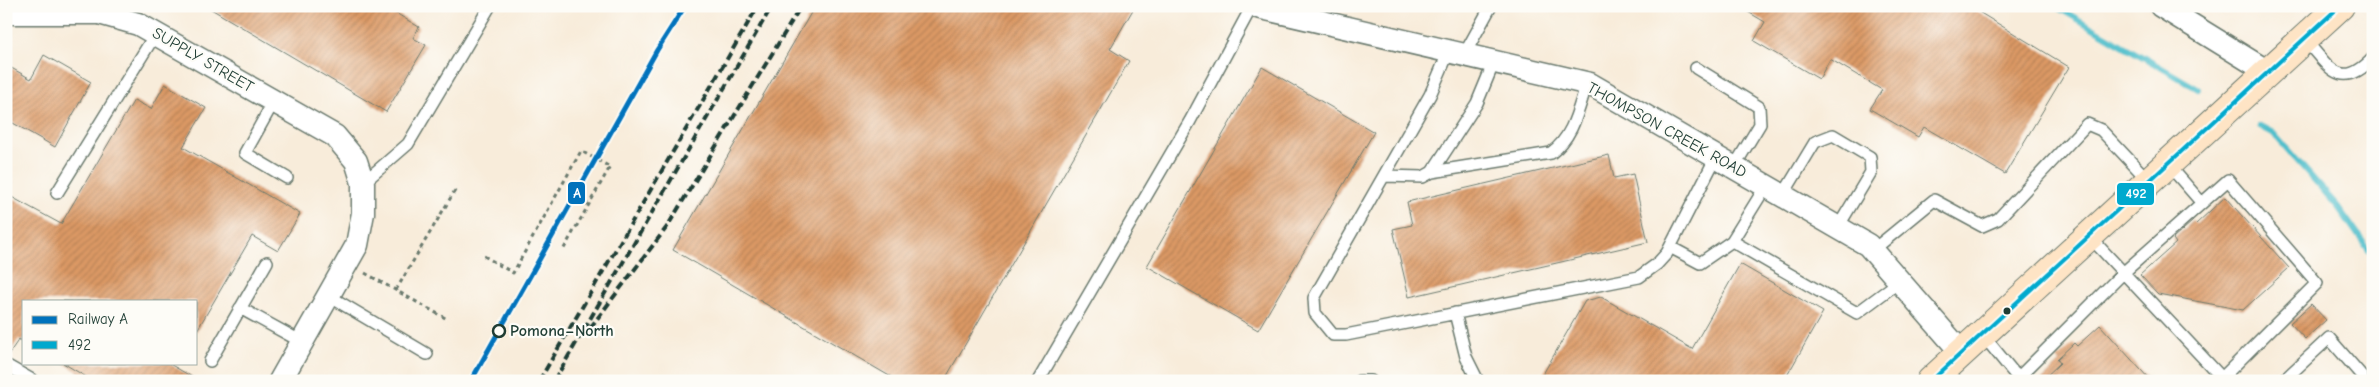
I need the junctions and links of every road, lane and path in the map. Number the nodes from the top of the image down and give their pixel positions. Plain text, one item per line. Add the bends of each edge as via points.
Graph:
1 (490, 6) edge
2 (1252, 6) edge
3 (1491, 6) edge
4 (2161, 6) edge
5 (2340, 6) edge
6 (6, 14) edge
7 (156, 33) junction
8 (2304, 39) junction
9 (1457, 53) junction
10 (2373, 58) edge
11 (1494, 62) junction
12 (1696, 68) dead end
13 (2268, 72) junction
14 (1587, 83) junction
15 (274, 101) junction
16 (1725, 162) junction
17 (1432, 172) junction
18 (2158, 172) junction
19 (1384, 176) junction
20 (286, 178) dead end
21 (363, 183) junction
22 (457, 187) dead end
23 (1774, 191) junction
24 (57, 193) dead end
25 (2201, 202) junction
26 (1838, 228) junction
27 (2088, 236) junction
28 (1732, 240) junction
29 (1670, 247) junction
30 (1873, 250) junction
31 (562, 252) dead end
32 (484, 256) dead end
33 (267, 262) dead end
34 (347, 262) junction
35 (2123, 273) junction
36 (1900, 281) junction
37 (396, 290) junction
38 (329, 296) junction
39 (240, 308) junction
40 (1455, 313) junction
41 (447, 319) dead end
42 (1982, 334) junction
43 (302, 342) junction
44 (1962, 353) junction
45 (428, 354) dead end
46 (210, 361) dead end
47 (6, 365) edge
48 (2220, 379) edge
49 (2017, 380) edge
50 (34, 381) edge
51 (280, 381) edge
52 (1038, 381) edge
53 (1359, 381) edge
54 (1371, 381) edge
55 (1478, 381) edge
56 (1931, 381) edge
57 (2282, 381) edge
58 (2362, 381) edge

1 - 21 lane via 408,144
2 - 9 street, THOMPSON CREEK ROAD
2 - 52 lane via 1190,121
3 - 9 lane
4 - 13 street
5 - 8 main road
6 - 7 street, SUPPLY STREET via 99,13 138,24
7 - 15 street, SUPPLY STREET
7 - 24 lane
8 - 10 lane via 2335,73 2343,76 2354,74
8 - 13 main road
9 - 11 street, THOMPSON CREEK ROAD
9 - 19 lane
11 - 14 street, THOMPSON CREEK ROAD
11 - 17 lane via 1478,103
12 - 16 lane via 1759,107 1760,124
13 - 18 main road
14 - 16 street, THOMPSON CREEK ROAD
14 - 17 lane via 1572,128 1563,144 1551,152
15 - 20 lane via 245,152
15 - 21 street, SUPPLY STREET via 335,136 356,161
16 - 23 street, THOMPSON CREEK ROAD
16 - 29 lane
17 - 19 lane via 1424,177
18 - 25 lane
18 - 27 main road
18 - 30 lane via 2101,130 2087,124 1998,219 1982,226 1934,200
19 - 40 lane via 1314,298 1315,313 1333,335
21 - 34 street, SUPPLY STREET via 363,213 357,245
22 - 37 path
23 - 26 street, THOMPSON CREEK ROAD
23 - 26 lane via 1815,142 1833,136 1870,156 1871,172
23 - 28 lane
25 - 35 lane
25 - 48 lane via 2228,180 2317,283
26 - 30 street, THOMPSON CREEK ROAD
27 - 35 lane
27 - 42 main road
28 - 29 lane via 1700,263
28 - 36 lane via 1857,313
29 - 40 lane via 1657,264 1639,277
30 - 36 street, THOMPSON CREEK ROAD
31 - 32 path via 610,167 581,151 513,273
33 - 39 lane
34 - 37 path
34 - 38 street, SUPPLY STREET
35 - 48 lane
35 - 49 lane
36 - 44 street, THOMPSON CREEK ROAD
37 - 41 path
38 - 43 street, SUPPLY STREET
38 - 45 lane
39 - 43 lane
39 - 46 lane
40 - 55 lane via 1466,357
42 - 44 main road
42 - 49 lane
43 - 51 street, SUPPLY STREET
44 - 56 main road
47 - 50 lane
53 - 54 lane
57 - 58 lane via 2329,338 2362,376

